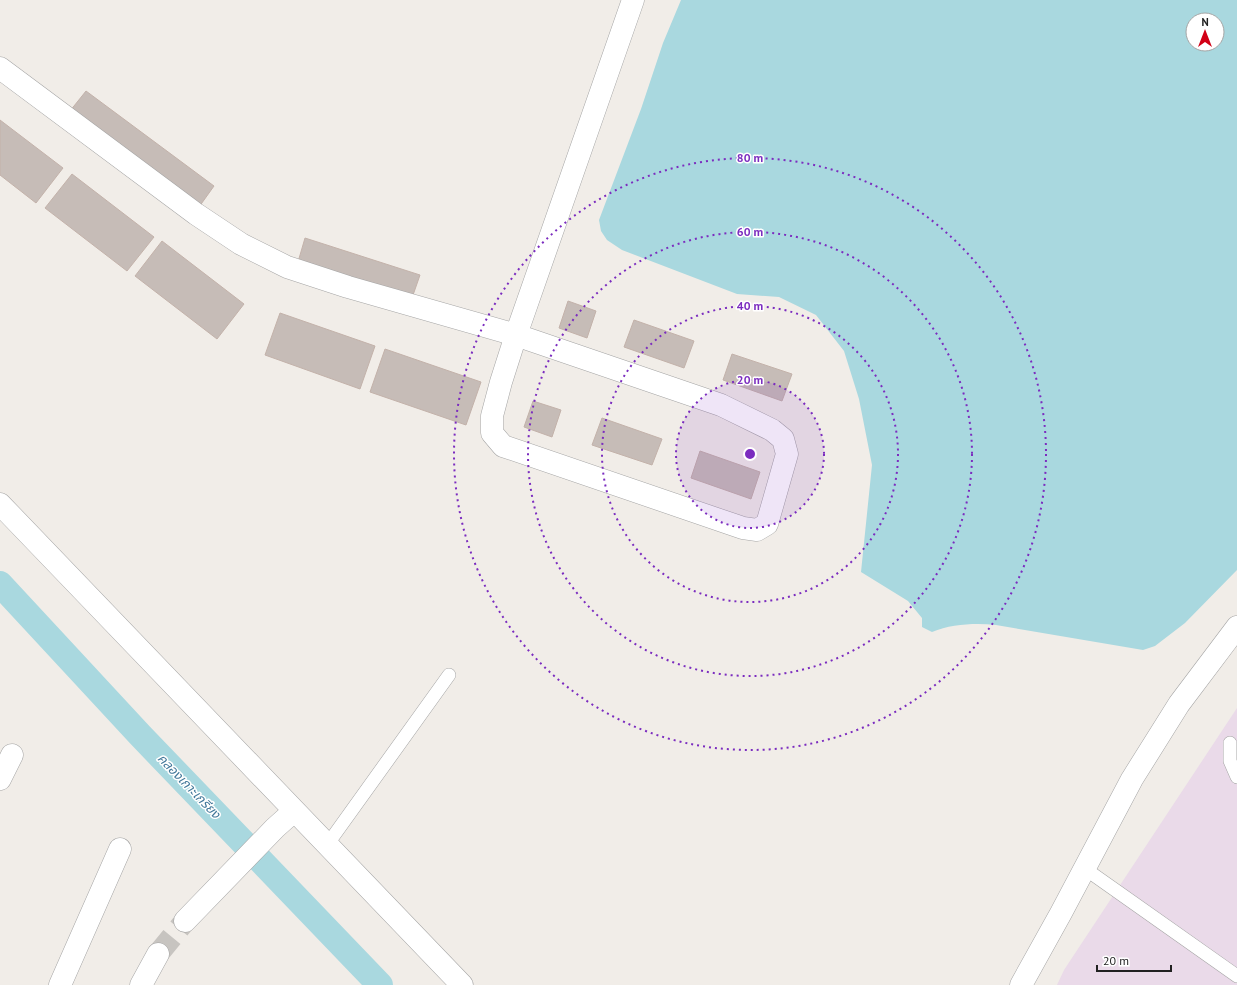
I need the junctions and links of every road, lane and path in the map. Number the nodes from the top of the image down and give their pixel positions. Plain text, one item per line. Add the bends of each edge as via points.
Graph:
1 (633, 0) edge
2 (0, 68) edge
3 (516, 335) junction
4 (0, 504) edge
5 (1237, 627) edge
6 (449, 675) dead end
7 (1230, 743) dead end
8 (12, 755) dead end
9 (1237, 777) edge
10 (0, 779) edge
11 (294, 810) junction
12 (327, 845) junction
13 (120, 849) dead end
14 (1084, 868) junction
15 (185, 921) tunnel mouth
16 (158, 954) tunnel mouth
17 (1237, 976) edge
18 (60, 985) edge
19 (141, 985) edge
20 (462, 985) edge
21 (1021, 985) edge

1 - 3 street
2 - 3 street via 196,214 241,244 287,267 348,288
3 - 3 street via 720,405 772,430 783,439 787,454 767,524 757,530 743,528 503,446 492,433 492,416
4 - 11 street
5 - 14 street via 1179,704 1132,779
6 - 12 lane
7 - 9 lane via 1230,761
8 - 10 street
11 - 12 street
11 - 15 street
12 - 20 street
13 - 18 street
14 - 17 lane
14 - 21 street
16 - 19 street

